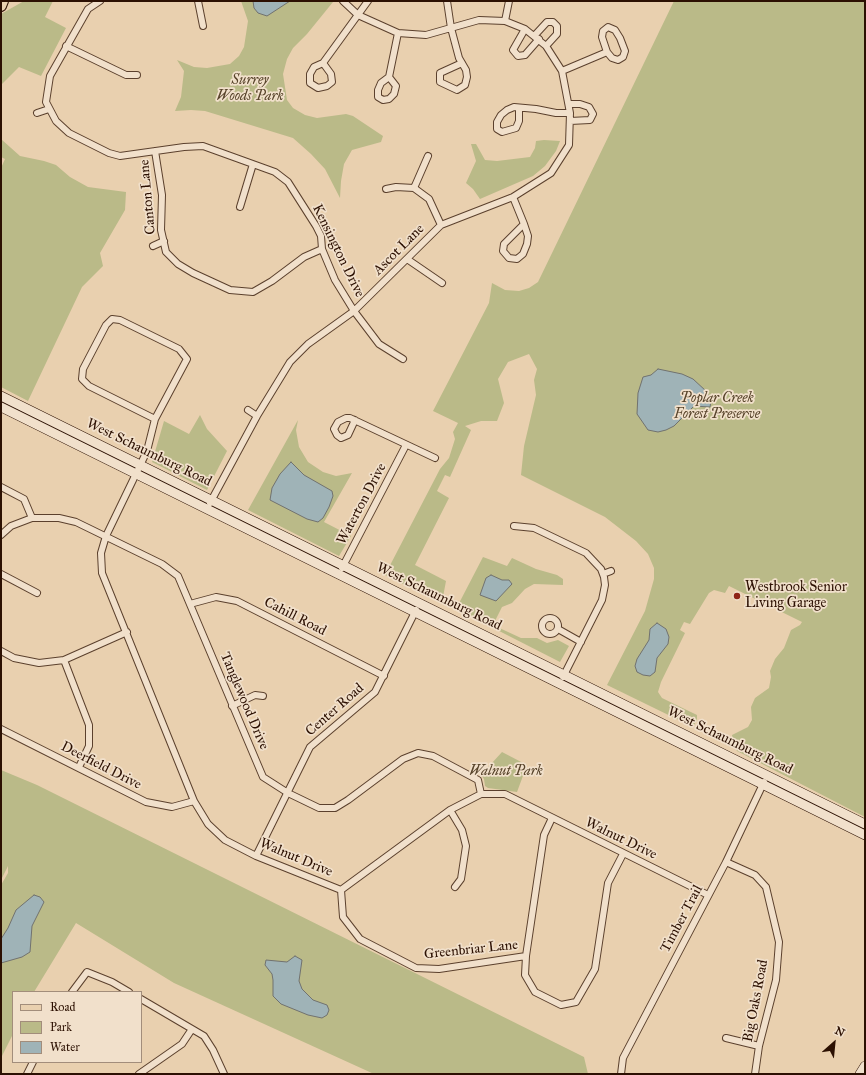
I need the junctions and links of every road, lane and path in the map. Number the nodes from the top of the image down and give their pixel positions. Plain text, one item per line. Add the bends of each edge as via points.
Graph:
1 (3, 1) edge
2 (100, 1) edge
3 (198, 1) edge
4 (342, 1) edge
5 (368, 1) edge
6 (447, 1) edge
7 (509, 1) edge
8 (1, 6) edge
9 (358, 15) junction
10 (505, 21) junction
11 (203, 26) dead end
12 (451, 28) junction
13 (525, 29) junction
14 (398, 33) junction
15 (537, 37) junction
16 (66, 46) junction
17 (546, 46) junction
18 (607, 52) junction
19 (323, 63) dead end
20 (462, 63) junction
21 (562, 71) junction
22 (137, 75) dead end
23 (389, 77) dead end
24 (568, 104) junction
25 (519, 108) junction
26 (49, 109) junction
27 (37, 113) dead end
28 (570, 113) junction
29 (570, 121) junction
30 (155, 151) junction
31 (428, 156) dead end
32 (253, 164) junction
33 (414, 188) junction
34 (386, 189) dead end
35 (513, 197) junction
36 (240, 207) dead end
37 (441, 224) junction
38 (524, 224) junction
39 (164, 241) junction
40 (153, 246) dead end
41 (322, 248) junction
42 (407, 259) junction
43 (442, 283) dead end
44 (354, 311) junction
45 (403, 359) dead end
46 (1, 396) edge
47 (1, 407) edge
48 (248, 410) dead end
49 (256, 416) junction
50 (155, 419) junction
51 (355, 420) dead end
52 (406, 446) junction
53 (435, 458) dead end
54 (141, 465) junction
55 (136, 474) junction
56 (1, 487) edge
57 (212, 500) junction
58 (207, 509) junction
59 (32, 518) junction
60 (514, 526) dead end
61 (1, 535) edge
62 (106, 536) junction
63 (344, 566) junction
64 (611, 571) dead end
65 (1, 574) edge
66 (339, 574) junction
67 (603, 574) junction
68 (37, 593) dead end
69 (420, 603) junction
70 (190, 604) junction
71 (415, 612) junction
72 (558, 629) dead end
73 (126, 632) junction
74 (581, 642) junction
75 (1, 651) edge
76 (64, 660) junction
77 (564, 675) junction
78 (384, 676) junction
79 (560, 684) junction
80 (263, 696) dead end
81 (232, 706) junction
82 (1, 729) edge
83 (79, 768) junction
84 (767, 775) junction
85 (763, 784) junction
86 (288, 793) junction
87 (481, 794) junction
88 (194, 801) junction
89 (450, 810) junction
90 (552, 818) junction
91 (865, 824) edge
92 (865, 835) edge
93 (623, 854) junction
94 (256, 856) junction
95 (726, 862) junction
96 (455, 887) dead end
97 (341, 890) junction
98 (708, 895) junction
99 (526, 956) junction
100 (73, 991) edge
101 (127, 991) edge
102 (142, 1000) edge
103 (192, 1029) junction
104 (726, 1038) dead end
105 (759, 1046) junction
106 (32, 1063) edge
107 (865, 1066) edge
108 (27, 1074) edge
109 (139, 1074) edge
110 (224, 1074) edge
111 (621, 1074) edge
112 (755, 1074) edge
113 (860, 1074) edge

1 - 8 main road
2 - 16 street via 88,9
3 - 11 street
4 - 9 street, Ascot Lane
5 - 9 street
6 - 12 street
7 - 10 street
9 - 14 street, Ascot Lane
9 - 19 street
10 - 12 street, Ascot Lane via 479,20
10 - 13 street, Ascot Lane
12 - 14 street, Ascot Lane via 426,35
12 - 20 street
13 - 15 street, Ascot Lane
13 - 15 street via 514,50 518,56 525,55
14 - 23 street
15 - 17 street, Ascot Lane
15 - 17 street via 547,22 553,22 557,26 556,34
16 - 22 street via 126,75
16 - 26 street via 50,76 46,102
17 - 21 street, Ascot Lane
18 - 18 street via 618,60 626,51 615,30 608,27 603,31 602,37
18 - 21 street
20 - 20 street via 468,77 464,85 457,90 440,82 440,74
21 - 24 street, Ascot Lane
24 - 28 street, Ascot Lane
24 - 29 street via 589,107 593,114 590,120
25 - 25 street via 507,110 497,122 497,129 502,132 516,128 520,121
25 - 28 street
26 - 27 street
26 - 30 street, Kensington Drive via 56,121 69,133 109,153 120,156
28 - 29 street, Ascot Lane
29 - 35 street, Ascot Lane via 569,145 551,172
30 - 32 street, Kensington Drive via 203,146
30 - 39 street, Canton Lane via 162,195 161,230
31 - 33 street
32 - 36 street
32 - 41 street, Kensington Drive via 275,172 288,182 321,236
33 - 34 street
33 - 37 street via 429,199
35 - 37 street, Ascot Lane
35 - 38 street
37 - 42 street, Ascot Lane
38 - 38 street via 504,244 503,251 509,258 517,259 523,254 528,236
39 - 40 street, Canton Lane
39 - 41 street, Canton Lane via 166,252 178,264 193,273 230,290 253,292 304,257
41 - 44 street, Kensington Drive via 335,280
42 - 43 street
42 - 44 street, Ascot Lane
44 - 45 street, Kensington Drive via 379,344
44 - 49 street, Ascot Lane via 308,344 290,362
46 - 54 main road, West Schaumburg Road
47 - 55 main road, West Schaumburg Road
48 - 49 street
49 - 57 street, Ascot Lane
50 - 50 street, Walnut Drive via 187,359 178,349 120,320 112,319 106,325 83,369 82,378 89,386
50 - 54 street, Walnut Drive
51 - 52 street
52 - 53 street
52 - 63 street, Waterton Drive
54 - 55 street, Walnut Drive
54 - 57 main road, West Schaumburg Road
55 - 58 main road, West Schaumburg Road
55 - 62 street, Walnut Drive
56 - 59 street via 24,500
57 - 58 street, Ascot Lane
57 - 63 main road, West Schaumburg Road
58 - 66 main road, West Schaumburg Road
59 - 61 street, Tanglewood Drive via 10,526
59 - 62 street, Tanglewood Drive via 59,518 76,522
60 - 67 street via 534,528 586,553 598,564
62 - 70 street, Tanglewood Drive via 162,564 178,576
62 - 73 street, Walnut Drive via 101,554 102,573
63 - 66 street, Waterton Drive
63 - 69 main road, West Schaumburg Road
64 - 67 street
65 - 68 street
66 - 71 main road, West Schaumburg Road
67 - 74 street via 604,594
69 - 71 street, Center Road
69 - 77 main road, West Schaumburg Road
70 - 78 street, Cahill Road via 216,597 237,601
70 - 81 street, Tanglewood Drive
71 - 78 street, Center Road
71 - 79 main road, West Schaumburg Road
72 - 74 street
73 - 76 street
73 - 88 street, Walnut Drive
74 - 77 street
75 - 76 street via 14,658 39,663
76 - 83 street via 89,725 89,746
77 - 79 street
77 - 84 main road, West Schaumburg Road
78 - 86 street, Center Road via 375,692 310,747
79 - 85 main road, West Schaumburg Road
80 - 81 street via 255,695
81 - 86 street, Tanglewood Drive via 263,777
82 - 83 street, Deerfield Drive
83 - 88 street, Deerfield Drive via 146,802 172,807
84 - 85 street, Timber Trail
84 - 91 main road, West Schaumburg Road
85 - 92 main road, West Schaumburg Road
85 - 95 street, Timber Trail
86 - 87 street, Tanglewood Drive via 319,808 335,808 402,759 418,753 433,756 478,780
86 - 94 street, Center Road
87 - 89 street, Walnut Drive
87 - 90 street, Walnut Drive via 505,794
88 - 94 street, Walnut Drive via 208,824 225,840
89 - 96 street via 462,830 466,846 461,879
89 - 97 street, Walnut Drive
90 - 93 street, Walnut Drive
90 - 99 street via 544,835
93 - 98 street, Walnut Drive
93 - 99 street via 608,883 595,969 576,1002 561,1005 535,992 525,975
94 - 97 street, Walnut Drive
95 - 98 street, Timber Trail
95 - 105 street, Big Oaks Road via 755,875 766,887 779,942 776,980
97 - 99 street, Greenbriar Lane via 343,917 360,939 416,968 439,968
98 - 111 street, Timber Trail via 623,1058
100 - 101 street via 87,972
102 - 103 street
103 - 109 street via 182,1044
103 - 110 street via 204,1036
104 - 105 street
105 - 112 street, Big Oaks Road
106 - 108 street
107 - 113 main road

